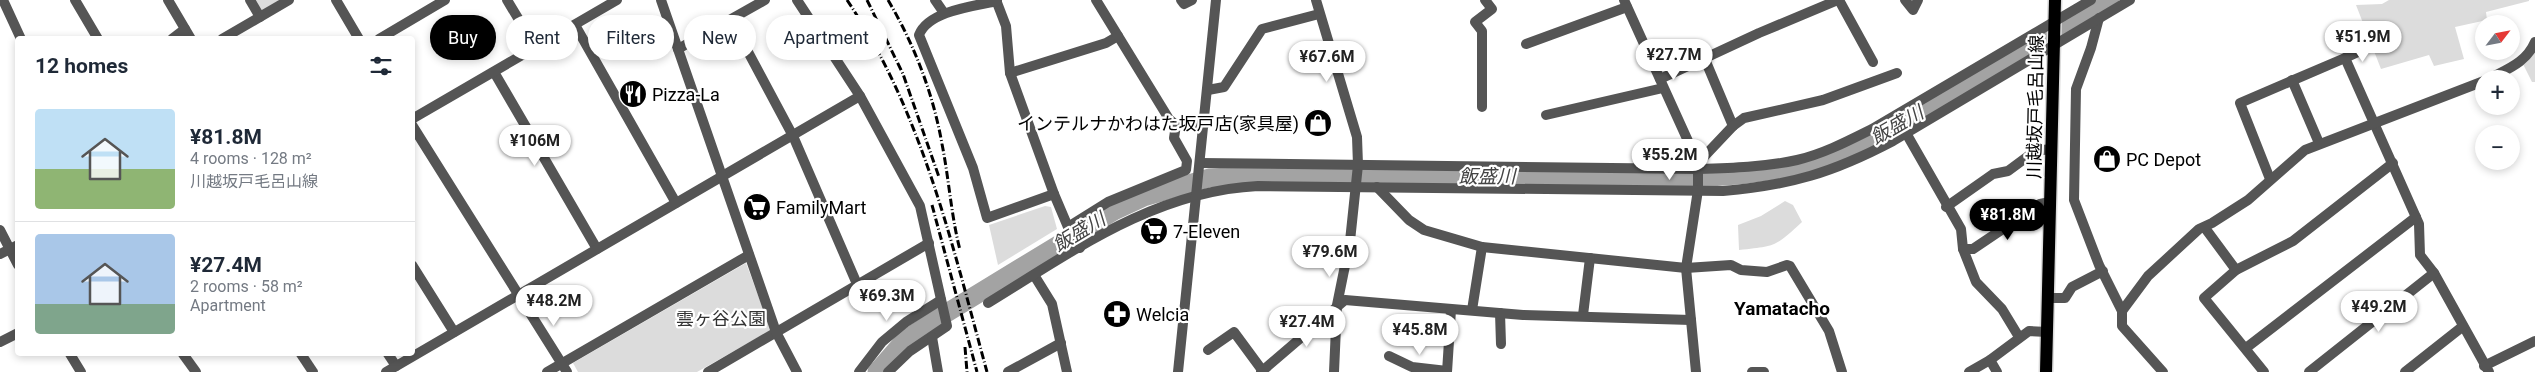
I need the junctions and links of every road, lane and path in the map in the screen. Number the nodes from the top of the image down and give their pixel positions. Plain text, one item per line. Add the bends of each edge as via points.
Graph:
1 (1, 0) edge
2 (75, 0) edge
3 (168, 0) edge
4 (250, 0) edge
5 (289, 0) edge
6 (336, 0) edge
7 (445, 0) edge
8 (508, 0) edge
9 (617, 0) edge
10 (661, 0) edge
11 (765, 0) edge
12 (798, 0) edge
13 (935, 0) edge
14 (996, 0) edge
15 (1096, 0) edge
16 (1181, 0) edge
17 (1192, 0) edge
18 (1216, 0) edge
19 (1316, 0) edge
20 (1485, 0) edge
21 (1838, 0) edge
22 (1906, 0) edge
23 (1918, 0) edge
24 (2055, 0) edge
25 (2091, 0) edge
26 (2130, 0) edge
27 (1626, 3) edge
28 (944, 13) junction
29 (1319, 14) junction
30 (517, 15) edge
31 (740, 15) edge
32 (260, 17) junction
33 (2099, 18) junction
34 (2054, 21) junction
35 (578, 23) edge
36 (185, 29) junction
37 (578, 30) edge
38 (19, 36) edge
39 (96, 36) edge
40 (176, 36) edge
41 (189, 36) edge
42 (227, 36) edge
43 (357, 36) edge
44 (384, 36) edge
45 (1118, 36) junction
46 (2535, 42) edge
47 (1526, 44) dead end
48 (684, 46) edge
49 (2372, 46) dead end
50 (2054, 47) junction
51 (678, 49) junction
52 (1704, 57) junction
53 (2345, 58) junction
54 (515, 60) edge
55 (752, 60) edge
56 (1873, 62) dead end
57 (2506, 70) edge
58 (494, 72) junction
59 (1010, 73) junction
60 (1896, 73) dead end
61 (2292, 80) junction
62 (1662, 84) junction
63 (2475, 84) edge
64 (1208, 90) junction
65 (860, 96) junction
66 (1482, 107) dead end
67 (1546, 115) dead end
68 (415, 117) edge
69 (2373, 122) junction
70 (1176, 125) junction
71 (1204, 125) junction
72 (1733, 126) junction
73 (415, 130) edge
74 (1906, 133) junction
75 (793, 136) junction
76 (2319, 143) junction
77 (2051, 149) junction
78 (2393, 163) junction
79 (1358, 165) junction
80 (1698, 166) junction
81 (1200, 167) junction
82 (721, 176) junction
83 (2270, 179) junction
84 (1356, 186) junction
85 (1377, 187) junction
86 (1698, 190) junction
87 (1054, 194) junction
88 (1197, 194) junction
89 (2050, 202) junction
90 (676, 203) junction
91 (1946, 206) junction
92 (2416, 217) junction
93 (1068, 227) junction
94 (2204, 228) junction
95 (0, 230) edge
96 (929, 243) junction
97 (1482, 246) junction
98 (1080, 247) junction
99 (9, 249) edge
100 (597, 249) junction
101 (1963, 249) junction
102 (749, 255) junction
103 (1590, 258) junction
104 (1686, 268) junction
105 (415, 270) edge
106 (2236, 270) junction
107 (2103, 271) junction
108 (2434, 274) junction
109 (1034, 275) junction
110 (858, 284) junction
111 (520, 295) junction
112 (2048, 298) junction
113 (942, 303) junction
114 (988, 303) dead end
115 (1337, 305) junction
116 (1451, 310) junction
117 (1472, 310) junction
118 (2122, 311) junction
119 (1500, 313) junction
120 (1583, 315) junction
121 (1691, 320) junction
122 (2462, 327) junction
123 (454, 332) junction
124 (776, 332) junction
125 (2047, 332) junction
126 (15, 334) edge
127 (932, 336) junction
128 (2019, 337) junction
129 (2535, 341) edge
130 (0, 342) edge
131 (1061, 343) junction
132 (1501, 344) dead end
133 (2246, 348) junction
134 (1208, 350) dead end
135 (415, 355) edge
136 (71, 356) edge
137 (184, 356) edge
138 (302, 356) edge
139 (388, 356) edge
140 (413, 356) edge
141 (1389, 356) dead end
142 (1990, 360) junction
143 (564, 368) edge
144 (391, 369) edge
145 (2487, 369) edge
146 (1262, 371) edge
147 (81, 372) edge
148 (196, 372) edge
149 (313, 372) edge
150 (547, 372) edge
151 (708, 372) edge
152 (796, 372) edge
153 (859, 372) edge
154 (888, 372) edge
155 (938, 372) edge
156 (1008, 372) edge
157 (1067, 372) edge
158 (1178, 372) edge
159 (1334, 372) edge
160 (1447, 372) edge
161 (1696, 372) edge
162 (1752, 372) edge
163 (1764, 372) edge
164 (1842, 372) edge
165 (1970, 372) edge
166 (1997, 372) edge
167 (2046, 372) edge
168 (2163, 372) edge
169 (2264, 372) edge
170 (2309, 372) edge
171 (2405, 372) edge

1 - 38 street
2 - 39 street
3 - 36 street
4 - 32 street
5 - 32 street
6 - 43 street
7 - 44 street
8 - 30 street
9 - 35 street
10 - 51 street
11 - 31 street
12 - 65 street
13 - 28 street
14 - 28 street
14 - 59 street via 1006,26
15 - 45 street
16 - 17 street via 1184,4
18 - 64 street
19 - 29 street
20 - 66 street via 1492,9 1475,22 1482,31
21 - 52 street
21 - 56 street
22 - 23 street via 1913,10
24 - 34 main road, 川越坂戸毛呂山線
25 - 34 street
26 - 33 street
27 - 47 street
27 - 62 street
28 - 87 street via 922,29 919,35 967,151 987,218
29 - 64 street via 1262,29 1224,87
29 - 79 street via 1357,138
32 - 42 street
33 - 50 street
33 - 107 street via 2092,48 2076,89 2074,200
34 - 50 main road, 川越坂戸毛呂山線
34 - 80 street via 1902,112 1839,145 1799,160 1752,167
36 - 40 street
36 - 41 street
37 - 90 street
45 - 59 street via 1106,43
45 - 70 street via 1169,119
46 - 57 street via 2530,54
48 - 51 street
49 - 53 street
50 - 74 street
50 - 77 main road, 川越坂戸毛呂山線
51 - 82 street
52 - 62 street
52 - 72 street
53 - 61 street
53 - 69 street
54 - 58 street
55 - 75 street
58 - 68 street
58 - 100 street
59 - 87 street
60 - 72 street via 1823,100 1744,118
61 - 76 street
61 - 83 street via 2240,103
62 - 67 street
62 - 80 street
63 - 69 street
64 - 71 street
65 - 75 street
65 - 96 street via 920,206
69 - 76 street
69 - 78 street
70 - 71 street
70 - 93 street via 1174,138 1187,160 1186,170 1116,198
71 - 81 street
72 - 80 street
73 - 111 street
74 - 86 street via 1860,158 1799,181 1760,188
74 - 91 street
75 - 82 street
75 - 110 street
76 - 83 street via 2304,150
77 - 89 main road, 川越坂戸毛呂山線
77 - 91 street via 2035,151 2008,171 1993,174
78 - 92 street
78 - 106 street via 2293,241
79 - 80 street
79 - 81 street
79 - 84 street
80 - 86 street
81 - 88 street
82 - 90 street
82 - 102 street
83 - 94 street via 2248,200
84 - 85 street
84 - 88 street via 1232,187
84 - 115 street via 1350,241
85 - 86 street
85 - 97 street via 1409,220 1424,230
86 - 104 street
87 - 93 street
88 - 98 street via 1128,219
88 - 158 street
89 - 101 street via 2040,204 1972,249
89 - 112 main road, 川越坂戸毛呂山線
90 - 100 street
91 - 101 street via 1961,229
92 - 108 street via 2420,255
92 - 133 street
93 - 98 street
94 - 106 street
94 - 118 street via 2148,276
95 - 99 street
96 - 110 street
96 - 113 street
97 - 103 street
97 - 117 street
98 - 109 street
100 - 111 street
101 - 128 street via 1976,282 2002,309
102 - 124 street
102 - 143 street
103 - 104 street
103 - 120 street
104 - 121 street
104 - 164 street via 1731,265 1741,270 1767,272 1790,266 1829,331
105 - 123 street
106 - 133 street via 2204,298
107 - 112 street via 2072,287 2065,298
107 - 118 street
108 - 122 street
108 - 170 street
109 - 114 street
109 - 131 street via 1052,304
110 - 124 street
111 - 123 street
111 - 143 street
112 - 125 main road, 川越坂戸毛呂山線
113 - 127 street via 947,326
113 - 153 street via 906,322 882,342
115 - 116 street via 1345,300
115 - 146 street
115 - 159 street
116 - 117 street
116 - 160 street
117 - 119 street
118 - 168 street via 2122,326
119 - 120 street
119 - 132 street
120 - 121 street
121 - 161 street
122 - 145 street
122 - 171 street
123 - 135 street
124 - 151 street
124 - 152 street
125 - 128 street via 2029,331
125 - 167 main road, 川越坂戸毛呂山線
126 - 130 street
127 - 154 street
127 - 155 street
128 - 142 street
129 - 145 street
131 - 156 street
131 - 157 street
133 - 169 street
134 - 146 street via 1234,332
136 - 147 street
137 - 148 street
138 - 149 street
139 - 144 street
140 - 144 street
141 - 160 street via 1412,367
142 - 165 street
142 - 166 street
143 - 150 street
162 - 163 street

